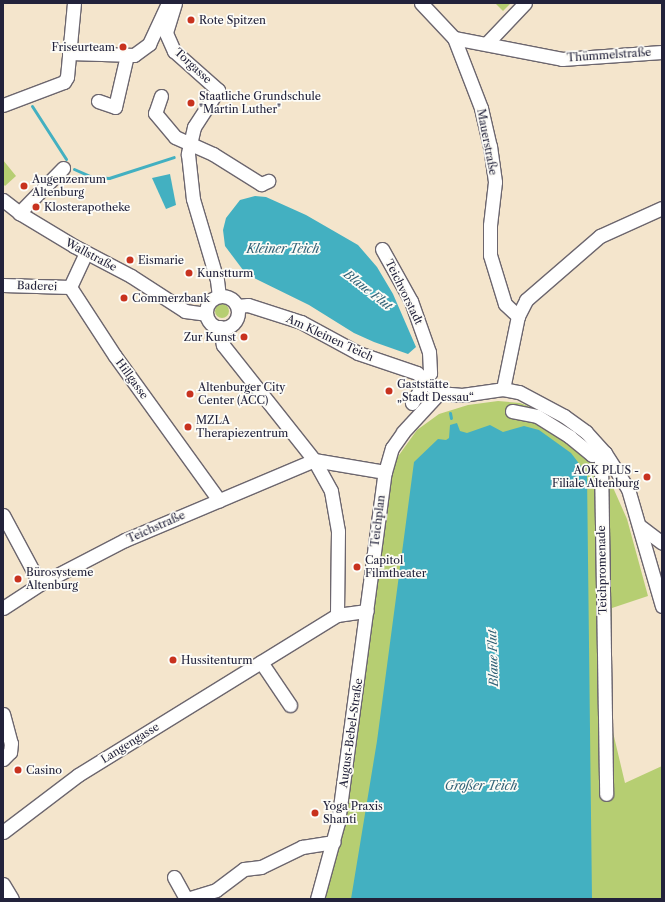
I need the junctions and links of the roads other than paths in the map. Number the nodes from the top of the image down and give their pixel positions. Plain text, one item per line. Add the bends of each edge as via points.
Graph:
1 (74, 3) edge
2 (168, 3) edge
3 (174, 3) edge
4 (421, 3) edge
5 (525, 3) edge
6 (454, 38) junction
7 (486, 42) junction
8 (662, 52) edge
9 (69, 53) junction
10 (127, 55) junction
11 (161, 96) dead end
12 (98, 101) dead end
13 (3, 105) edge
14 (190, 144) junction
15 (63, 168) dead end
16 (268, 181) dead end
17 (3, 200) edge
18 (662, 208) edge
19 (19, 212) junction
20 (382, 249) dead end
21 (86, 253) junction
22 (3, 285) edge
23 (70, 287) junction
24 (219, 296) junction
25 (237, 306) junction
26 (206, 314) junction
27 (518, 316) junction
28 (220, 327) junction
29 (425, 381) junction
30 (503, 389) junction
31 (439, 393) junction
32 (412, 403) dead end
33 (512, 410) dead end
34 (605, 453) junction
35 (314, 460) junction
36 (384, 472) junction
37 (218, 500) junction
38 (3, 515) edge
39 (641, 527) junction
40 (662, 543) edge
41 (40, 584) junction
42 (662, 606) edge
43 (3, 608) edge
44 (367, 611) junction
45 (337, 615) junction
46 (262, 662) junction
47 (290, 705) dead end
48 (3, 714) edge
49 (3, 759) edge
50 (606, 794) dead end
51 (3, 832) edge
52 (334, 842) junction
53 (174, 877) dead end
54 (3, 884) edge
55 (12, 899) edge
56 (187, 899) edge
57 (317, 899) edge

1 - 9 street
2 - 10 street via 149,44 134,55
3 - 14 street, Torgasse via 166,33 174,51 218,90 194,127
4 - 6 street
5 - 7 street
6 - 7 street, Thümmelstraße
6 - 27 street, Mauerstraße via 481,108 490,146 495,182 490,225 490,255 505,304
7 - 8 street, Thümmelstraße via 562,59
9 - 10 street
9 - 13 street via 67,77 64,82
10 - 12 street via 115,107
11 - 14 street via 154,113 175,137
14 - 16 street via 213,154 261,184
14 - 24 street via 188,154 194,199 217,280
15 - 19 street
17 - 19 street, Wallstraße
18 - 27 street via 600,236 539,287 526,300
19 - 21 street, Wallstraße
20 - 29 street, Teichvorstadt via 401,281 421,325 431,361 430,373
21 - 23 street
21 - 26 street, Wallstraße via 185,311
22 - 23 street, Baderei
23 - 37 street, Hillgasse via 115,356
24 - 25 street, Am Kleinen Teich via 232,299
24 - 26 street via 210,301
25 - 28 street via 235,320 228,326
25 - 29 street, Am Kleinen Teich via 248,305 301,322 358,353 417,373
26 - 28 street via 211,322
27 - 30 street
28 - 35 street via 223,345
29 - 31 street, Am Kleinen Teich
29 - 32 street, Teichvorstadt
30 - 31 street via 462,395
30 - 34 street via 519,392 564,416 586,432
31 - 36 street via 402,432 392,448
33 - 34 street via 537,416 592,455
34 - 39 street via 628,489
34 - 50 street, Teichpromenade via 601,462
35 - 36 street
35 - 37 street, Teichstraße
35 - 45 street via 331,491 338,531
36 - 44 street, Teichplan
37 - 41 street, Teichstraße via 125,540
38 - 41 street
39 - 40 street
39 - 42 street
41 - 43 street, Teichstraße
44 - 45 street
44 - 52 street, August-Bebel-Straße
45 - 46 street
46 - 47 street
46 - 51 street, Langengasse via 78,775
48 - 49 street via 11,743 10,752
52 - 56 street via 302,847 261,867 244,869 216,890
52 - 57 street, August-Bebel-Straße
53 - 56 street
54 - 55 street

